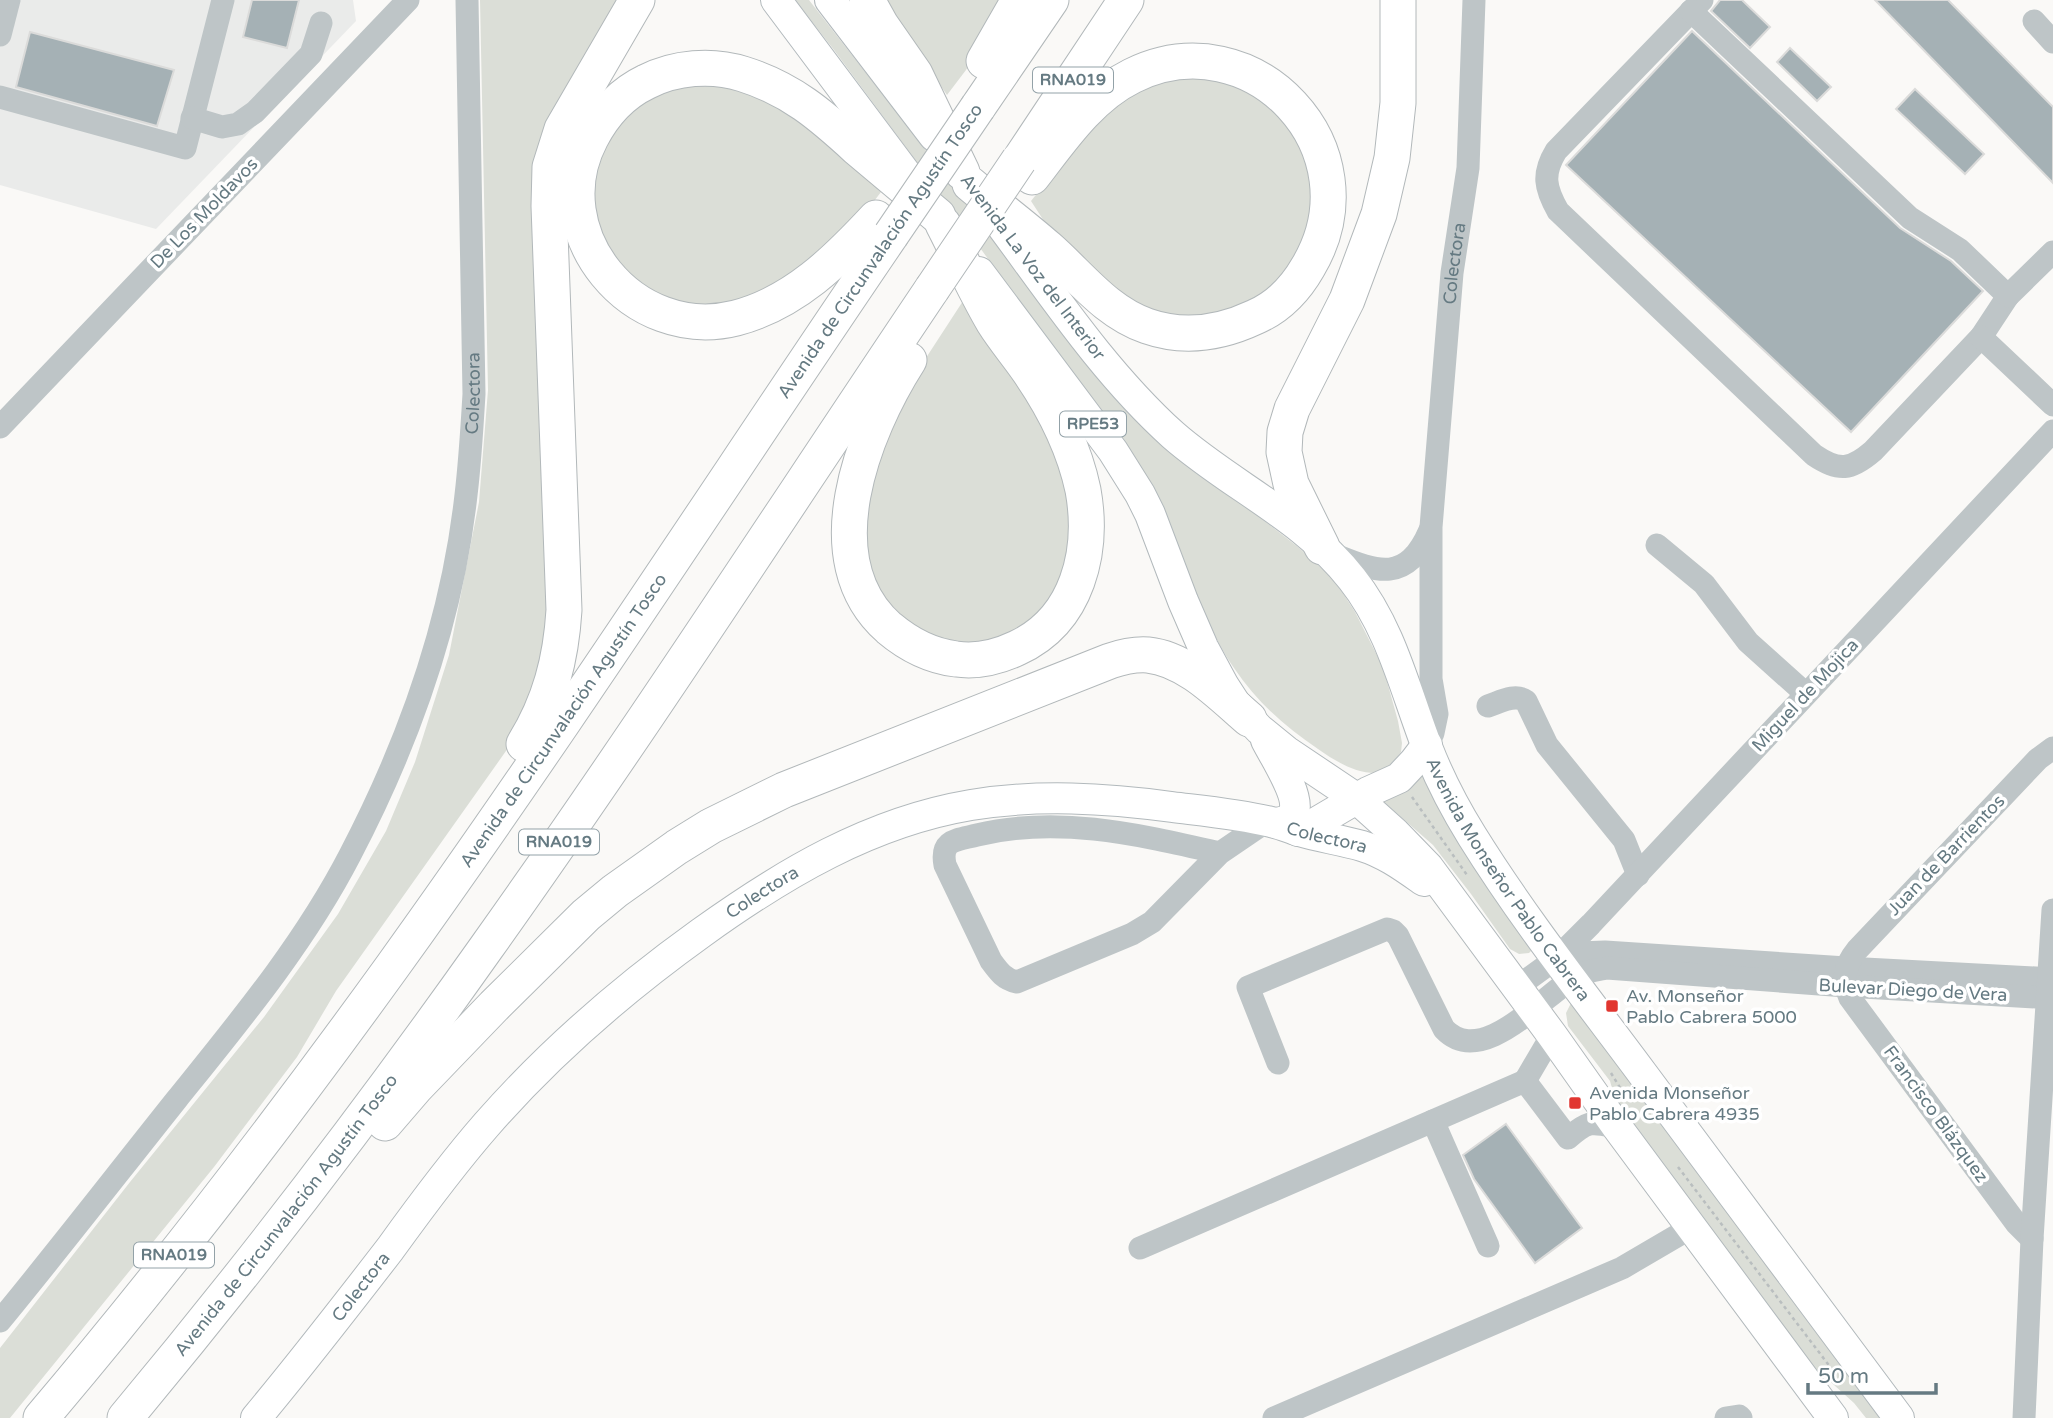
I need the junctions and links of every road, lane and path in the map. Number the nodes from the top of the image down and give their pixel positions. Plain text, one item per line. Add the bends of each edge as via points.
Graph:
1 (9, 0) edge
2 (223, 0) edge
3 (408, 0) edge
4 (467, 0) edge
5 (637, 0) edge
6 (776, 0) edge
7 (831, 0) edge
8 (867, 0) edge
9 (1019, 0) edge
10 (1051, 0) edge
11 (1126, 0) edge
12 (1398, 0) edge
13 (1474, 0) edge
14 (1696, 6) edge
15 (2034, 22) dead end
16 (321, 23) dead end
17 (0, 35) edge
18 (2053, 42) edge
19 (0, 97) edge
20 (972, 99) junction
21 (192, 118) junction
22 (1025, 169) junction
23 (951, 177) junction
24 (958, 223) junction
25 (884, 227) junction
26 (2053, 252) edge
27 (2008, 296) junction
28 (938, 298) junction
29 (1981, 337) junction
30 (2053, 405) edge
31 (0, 427) edge
32 (2053, 431) edge
33 (1231, 478) joint
34 (1431, 527) junction
35 (1657, 545) dead end
36 (1325, 550) junction
37 (1806, 694) junction
38 (1488, 706) dead end
39 (1254, 724) junction
40 (1427, 745) junction
41 (2053, 748) edge
42 (1356, 798) junction
43 (1280, 825) junction
44 (1220, 853) junction
45 (1638, 875) junction
46 (1456, 904) junction
47 (2053, 909) edge
48 (1564, 968) junction
49 (1846, 977) junction
50 (2051, 988) edge
51 (1525, 998) junction
52 (1552, 1035) junction
53 (1279, 1063) dead end
54 (1525, 1081) junction
55 (303, 1088) junction
56 (1433, 1121) junction
57 (1617, 1128) junction
58 (1692, 1227) junction
59 (2032, 1239) junction
60 (1488, 1246) dead end
61 (1140, 1248) dead end
62 (0, 1321) edge
63 (1790, 1360) junction
64 (160, 1376) junction
65 (41, 1418) edge
66 (125, 1418) edge
67 (256, 1418) edge
68 (1275, 1418) edge
69 (1727, 1418) edge
70 (1741, 1418) edge
71 (1833, 1418) edge
72 (1857, 1418) edge
73 (1899, 1418) edge
74 (2024, 1418) edge

1 - 17 street
2 - 21 street
3 - 31 street, De Los Moldavos
4 - 62 street, Colectora via 471,443 446,604 413,712 355,845 317,913 224,1041
5 - 55 highway via 562,129 550,167 564,610 553,684 524,745 382,947
6 - 24 main road, RPE53
7 - 23 main road, Avenida La Voz del Interior / RPE53
8 - 23 highway via 915,74
9 - 20 highway
10 - 20 highway, Avenida de Circunvalación Agustín Tosco / RNA019
11 - 22 highway, Avenida de Circunvalación Agustín Tosco / RNA019
12 - 36 highway via 1398,103 1379,214 1347,300 1285,432 1291,484
13 - 34 street, Colectora via 1468,168 1452,273
14 - 27 street via 1910,218 1960,250
14 - 29 street via 1556,151 1546,178 1558,211 1828,464 1859,463
15 - 18 street
16 - 21 street via 311,54 255,112 231,127
19 - 21 street via 185,148
20 - 23 highway, Avenida de Circunvalación Agustín Tosco / RNA019, bridge
22 - 23 highway via 1056,145 1090,107 1130,77 1173,63 1218,64 1258,78 1303,119 1328,178 1326,227 1303,276 1263,314 1214,331 1170,332 1127,318 1108,305 1050,250
22 - 24 highway, Avenida de Circunvalación Agustín Tosco / RNA019, bridge
23 - 25 highway, Avenida de Circunvalación Agustín Tosco / RNA019, bridge
23 - 33 main road, Avenida La Voz del Interior / RPE53 via 1135,397 1184,444
24 - 25 highway via 816,110 758,79 725,69 671,71 636,87 597,127 581,163 577,198 584,234 601,267 627,294 651,309 695,322 737,317 784,297
24 - 28 highway, Avenida de Circunvalación Agustín Tosco / RNA019, bridge
24 - 28 highway via 994,324 1039,386 1065,434 1085,510 1086,549 1068,603 1042,634 990,658 941,657 899,636 864,597 850,553 852,498 870,437
24 - 39 main road, RPE53 via 1126,471 1150,514 1203,647 1224,686
25 - 55 highway, Avenida de Circunvalación Agustín Tosco / RNA019 via 521,783
26 - 27 street
27 - 29 street
28 - 64 highway, Avenida de Circunvalación Agustín Tosco / RNA019 via 481,955 334,1156
29 - 30 street
32 - 37 street, Miguel de Mojica
33 - 36 main road, Avenida Monseñor Pablo Cabrera
34 - 36 street via 1416,556 1394,570 1373,569
34 - 40 street, Colectora via 1431,678 1437,714
35 - 37 street via 1704,584 1748,642
36 - 40 main road, Avenida Monseñor Pablo Cabrera via 1353,580 1377,619
37 - 45 street, Miguel de Mojica
38 - 45 street via 1515,697 1526,701 1547,746 1622,838
39 - 42 main road
39 - 43 main road via 1294,800 1293,816
39 - 64 highway via 1185,669 1157,656 1129,656 803,782 711,826 615,891 531,969 400,1105 260,1285
40 - 42 main road via 1399,778
40 - 48 main road, Avenida Monseñor Pablo Cabrera via 1472,837
41 - 49 street, Juan de Barrientos via 1857,950 1849,960
42 - 43 main road via 1339,810
42 - 46 main road via 1412,850
43 - 44 street
43 - 46 main road, Colectora via 1379,853
43 - 67 main road, Colectora via 1103,800 999,801 895,824 820,856 775,882 655,966 546,1061 459,1158
44 - 44 street via 1152,922 1017,982 1001,975 991,961 943,853 954,840 1044,827 1134,834
45 - 48 street, Miguel de Mojica
46 - 51 main road
47 - 50 street
48 - 49 street, Bulevar Diego de Vera
48 - 51 street, Bulevar Diego de Vera
48 - 73 main road, Avenida Monseñor Pablo Cabrera
49 - 50 street, Bulevar Diego de Vera
49 - 59 street, Francisco Blázquez via 1850,998
50 - 59 street
51 - 52 main road
51 - 53 street, Bulevar Diego de Vera via 1507,1029 1484,1039 1451,1037 1398,936 1387,929 1248,988
52 - 54 street
52 - 57 main road
54 - 56 street
54 - 57 street via 1568,1138 1584,1125
55 - 65 highway, Avenida de Circunvalación Agustín Tosco / RNA019
56 - 60 street
56 - 61 street
57 - 58 main road
58 - 63 main road
58 - 68 street via 1622,1268
59 - 74 street
63 - 71 main road
63 - 72 main road
64 - 66 highway, Avenida de Circunvalación Agustín Tosco / RNA019
69 - 70 street

